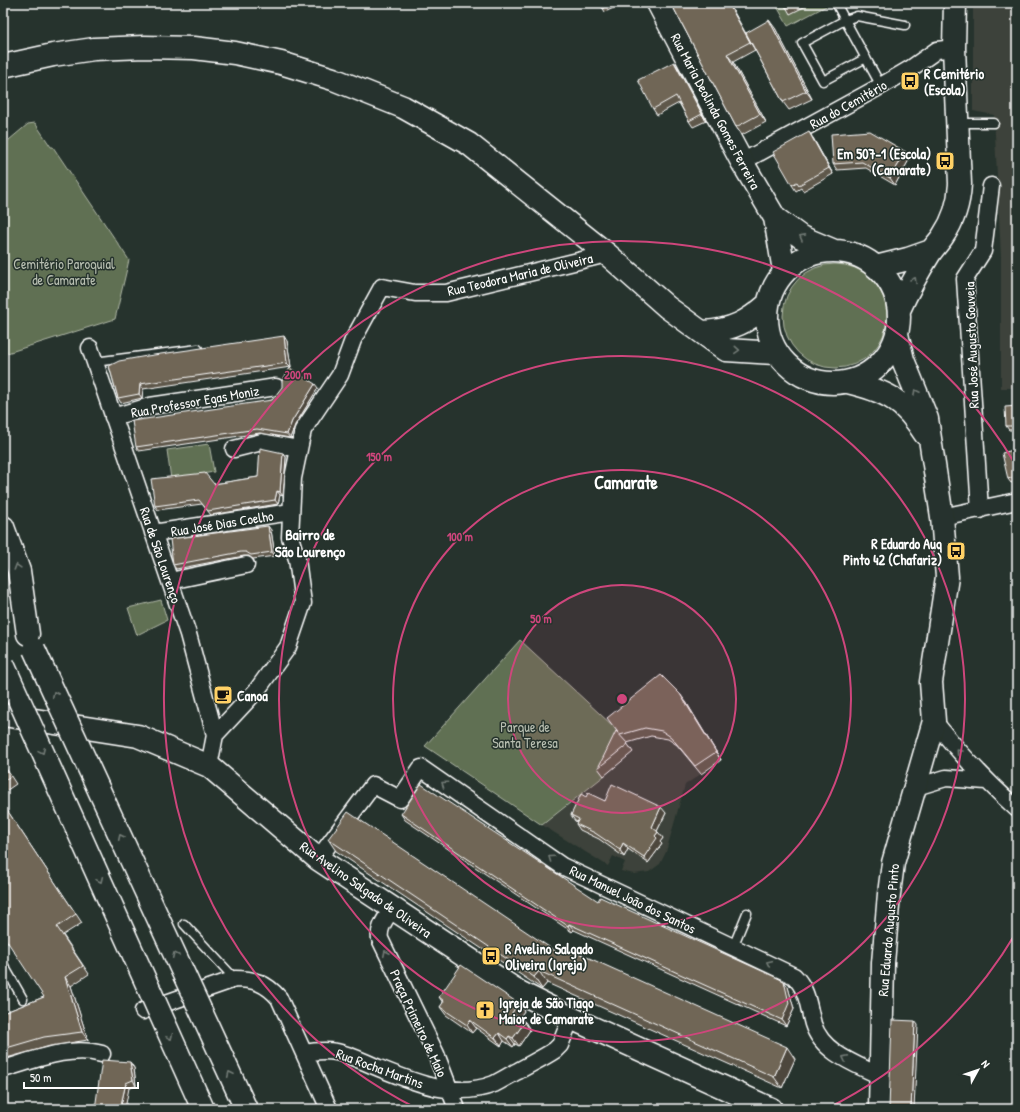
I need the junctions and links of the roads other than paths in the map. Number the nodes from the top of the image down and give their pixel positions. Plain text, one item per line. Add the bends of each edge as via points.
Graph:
1 (658, 3) edge
2 (836, 3) edge
3 (955, 3) edge
4 (845, 20) junction
5 (905, 25) dead end
6 (954, 48) junction
7 (866, 58) junction
8 (3, 66) edge
9 (881, 86) junction
10 (957, 123) junction
11 (994, 123) dead end
12 (742, 162) junction
13 (991, 186) dead end
14 (774, 218) junction
15 (832, 250) junction
16 (931, 251) junction
17 (607, 254) junction
18 (876, 267) junction
19 (784, 271) junction
20 (768, 304) junction
21 (899, 310) junction
22 (704, 332) junction
23 (897, 334) junction
24 (208, 347) edge
25 (775, 353) junction
26 (92, 355) joint
27 (848, 382) junction
28 (276, 387) dead end
29 (113, 417) junction
30 (930, 443) junction
31 (234, 449) dead end
32 (299, 449) junction
33 (1017, 501) edge
34 (980, 510) junction
35 (291, 512) junction
36 (942, 517) junction
37 (3, 526) edge
38 (153, 534) junction
39 (246, 565) dead end
40 (3, 572) edge
41 (170, 581) junction
42 (31, 641) junction
43 (3, 664) edge
44 (3, 715) edge
45 (934, 720) junction
46 (215, 735) junction
47 (209, 766) junction
48 (986, 781) junction
49 (916, 787) junction
50 (1017, 809) edge
51 (318, 859) junction
52 (392, 908) junction
53 (747, 913) dead end
54 (184, 924) dead end
55 (733, 947) junction
56 (3, 964) edge
57 (235, 979) junction
58 (23, 999) dead end
59 (143, 1011) dead end
60 (571, 1018) junction
61 (102, 1054) dead end
62 (304, 1054) junction
63 (3, 1068) edge
64 (880, 1076) junction
65 (450, 1089) junction
66 (203, 1109) edge
67 (246, 1109) edge
68 (329, 1109) edge
69 (457, 1109) edge
70 (771, 1109) edge
71 (880, 1109) edge

1 - 12 main road, Rua Maria Deolinda Gomes Ferreira
2 - 4 lane
3 - 6 main road
4 - 5 lane via 857,16
4 - 7 lane
4 - 7 lane via 802,43 812,62 823,81
6 - 9 street, Rua do Cemitério via 937,50
6 - 10 main road
7 - 9 lane
8 - 17 main road via 94,49 194,48 235,53 281,63 333,79 404,107 469,144
9 - 12 street, Rua do Cemitério
10 - 11 lane
10 - 16 main road via 960,184 956,215
12 - 14 main road, Rua Maria Deolinda Gomes Ferreira
13 - 34 street, Rua José Augusto Gouveia via 983,251 965,279
15 -> 14 main road, Rua Maria Deolinda Gomes Ferreira via 802,237
14 - 19 main road, Rua Maria Deolinda Gomes Ferreira
15 - 18 main road via 848,252
15 - 19 main road via 806,256
16 - 18 main road
21 -> 16 main road
17 - 22 main road via 667,307
17 - 32 street, Rua Teodora Maria de Oliveira via 446,293 415,293 382,287 353,340 340,375 303,430
18 - 21 main road via 892,286
19 - 20 main road via 774,286
20 - 22 main road via 734,328
20 - 25 main road via 766,322
21 - 23 main road
22 -> 25 main road via 726,350
23 - 27 main road via 887,356 870,372
30 -> 23 main road via 927,419 903,360
24 - 26 lane
25 - 27 main road via 801,376 824,383
26 - 29 street, Rua de São Lourenço
27 - 30 main road via 874,388 895,400 913,415
28 - 29 street, Rua Professor Egas Moniz via 150,406
29 - 38 street, Rua de São Lourenço
30 - 36 main road
31 - 32 street via 262,442
32 - 35 street, Rua Teodora Maria de Oliveira via 293,478
33 - 34 street
34 - 36 street
35 - 38 street, Rua José Dias Coelho
35 - 46 street, Rua Teodora Maria de Oliveira via 290,537 297,559 303,603 288,647 257,690
36 - 45 main road via 947,577 931,682
42 -> 37 main road via 19,571
38 - 41 street, Rua de São Lourenço
39 - 41 street
40 - 42 main road
41 - 46 street, Rua de São Lourenço via 188,634
67 -> 42 main road, bridge
43 -> 66 main road, bridge
44 - 47 main road, Rua Avelino Salgado de Oliveira via 138,736
48 -> 45 street
45 - 49 main road, Rua Eduardo Augusto Pinto
46 - 47 street, Rua de São Lourenço
47 - 51 main road, Rua Avelino Salgado de Oliveira
48 - 49 street via 946,778
48 - 50 street
49 - 64 main road, Rua Eduardo Augusto Pinto via 893,862 889,894 883,963
51 - 52 main road, Rua Avelino Salgado de Oliveira
55 -> 51 street, Rua Manuel João dos Santos via 562,866 421,768 400,799 374,786
52 - 60 main road, Rua Avelino Salgado de Oliveira via 519,992
65 -> 52 street, Praça Primeiro de Maio via 436,1054 380,939 381,926
53 - 55 lane
54 - 57 lane
64 -> 55 street, Rua Manuel João dos Santos via 841,1056 823,1042 813,1025 804,988 794,976
56 - 58 lane
57 - 59 street
57 - 62 street via 261,982 271,989 279,998
60 - 65 street, Praça Primeiro de Maio via 560,1045 548,1056 493,1084 476,1088
60 - 70 main road, Rua Avelino Salgado de Oliveira
61 - 63 street via 69,1051
62 - 65 street, Rua Rocha Martins via 323,1050 339,1052 412,1081
62 - 68 street
64 - 71 main road, Rua Eduardo Augusto Pinto
65 - 69 street

